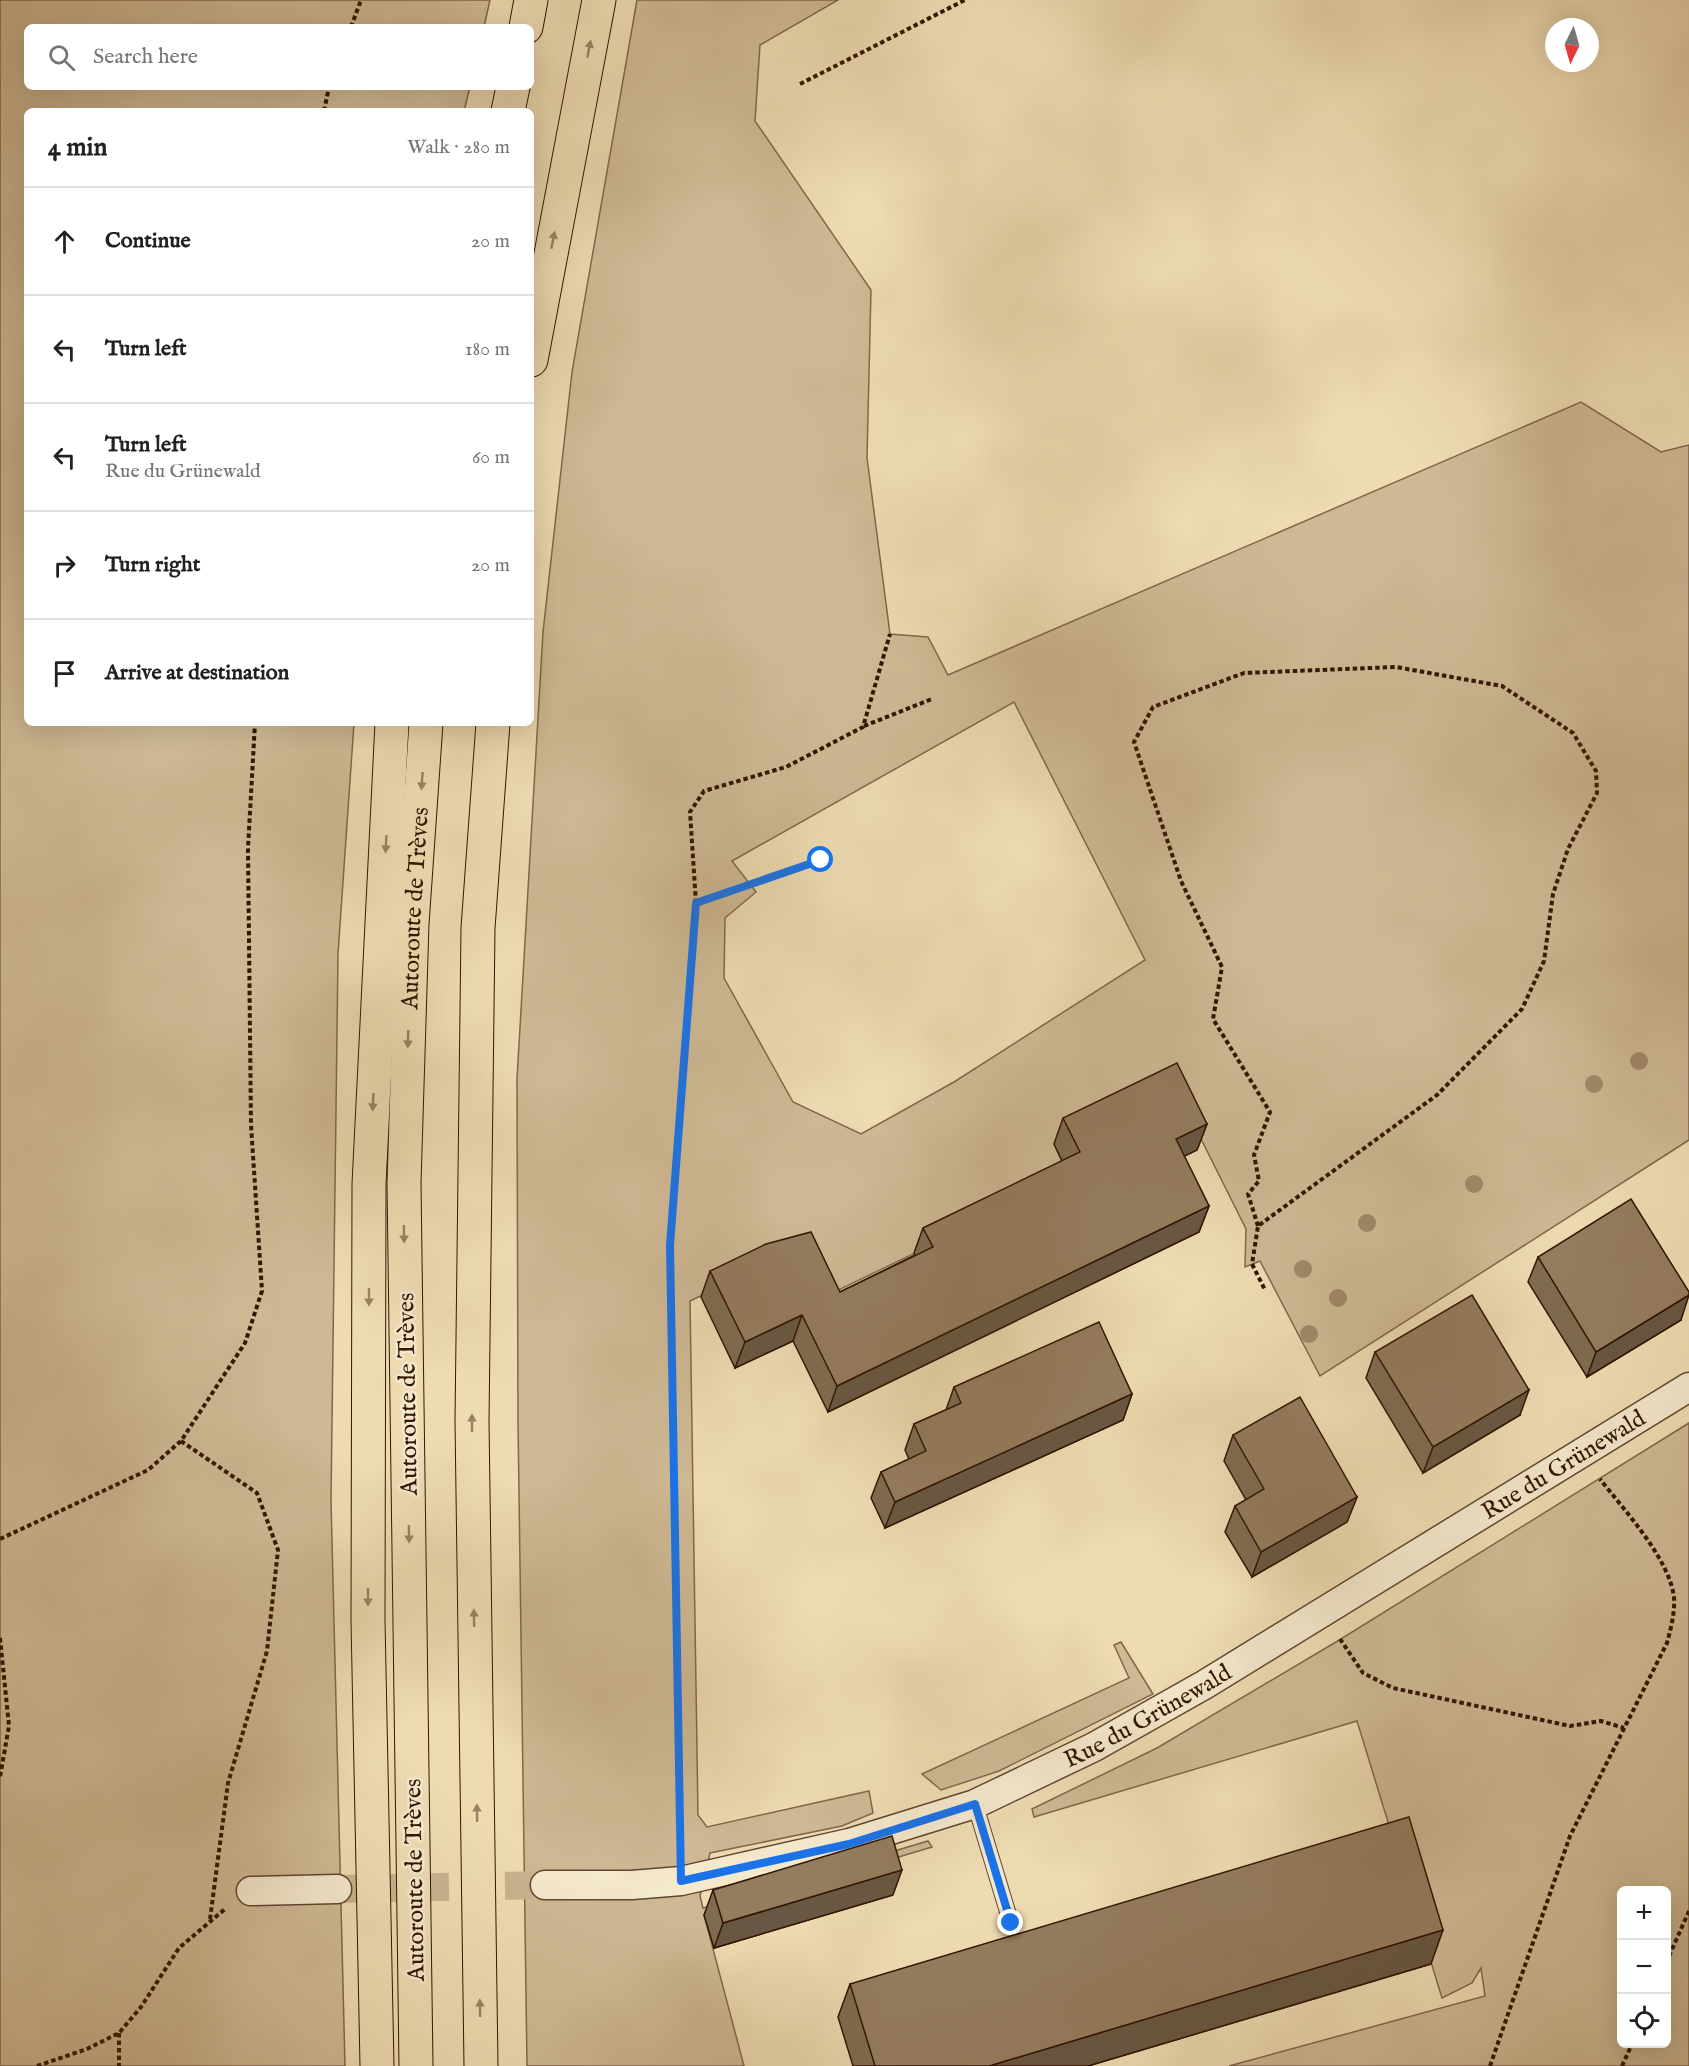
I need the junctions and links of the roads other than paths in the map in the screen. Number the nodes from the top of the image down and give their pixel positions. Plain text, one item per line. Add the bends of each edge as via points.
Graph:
1 (531, 0) edge
2 (599, 0) edge
3 (527, 24) edge
4 (512, 90) edge
5 (509, 108) edge
6 (534, 344) edge
7 (392, 726) edge
8 (426, 726) edge
9 (493, 726) edge
10 (1689, 1387) edge
11 (975, 1804) junction
12 (545, 1885) tunnel mouth
13 (337, 1889) tunnel mouth
14 (251, 1892) road end
15 (1011, 1923) dead end
16 (377, 2066) edge
17 (416, 2066) edge
18 (482, 2066) edge

1 - 3 highway
6 -> 2 highway
4 - 5 highway
7 -> 16 highway via 369,1184 368,1622
8 -> 17 highway, Autoroute de Trèves via 412,924 404,1183
18 -> 9 highway via 472,1421 478,928
10 - 11 street, Rue du Grünewald via 1323,1613 1094,1747
11 - 12 street, Rue du Grünewald via 849,1844 681,1881
11 - 15 lane
13 - 14 street

